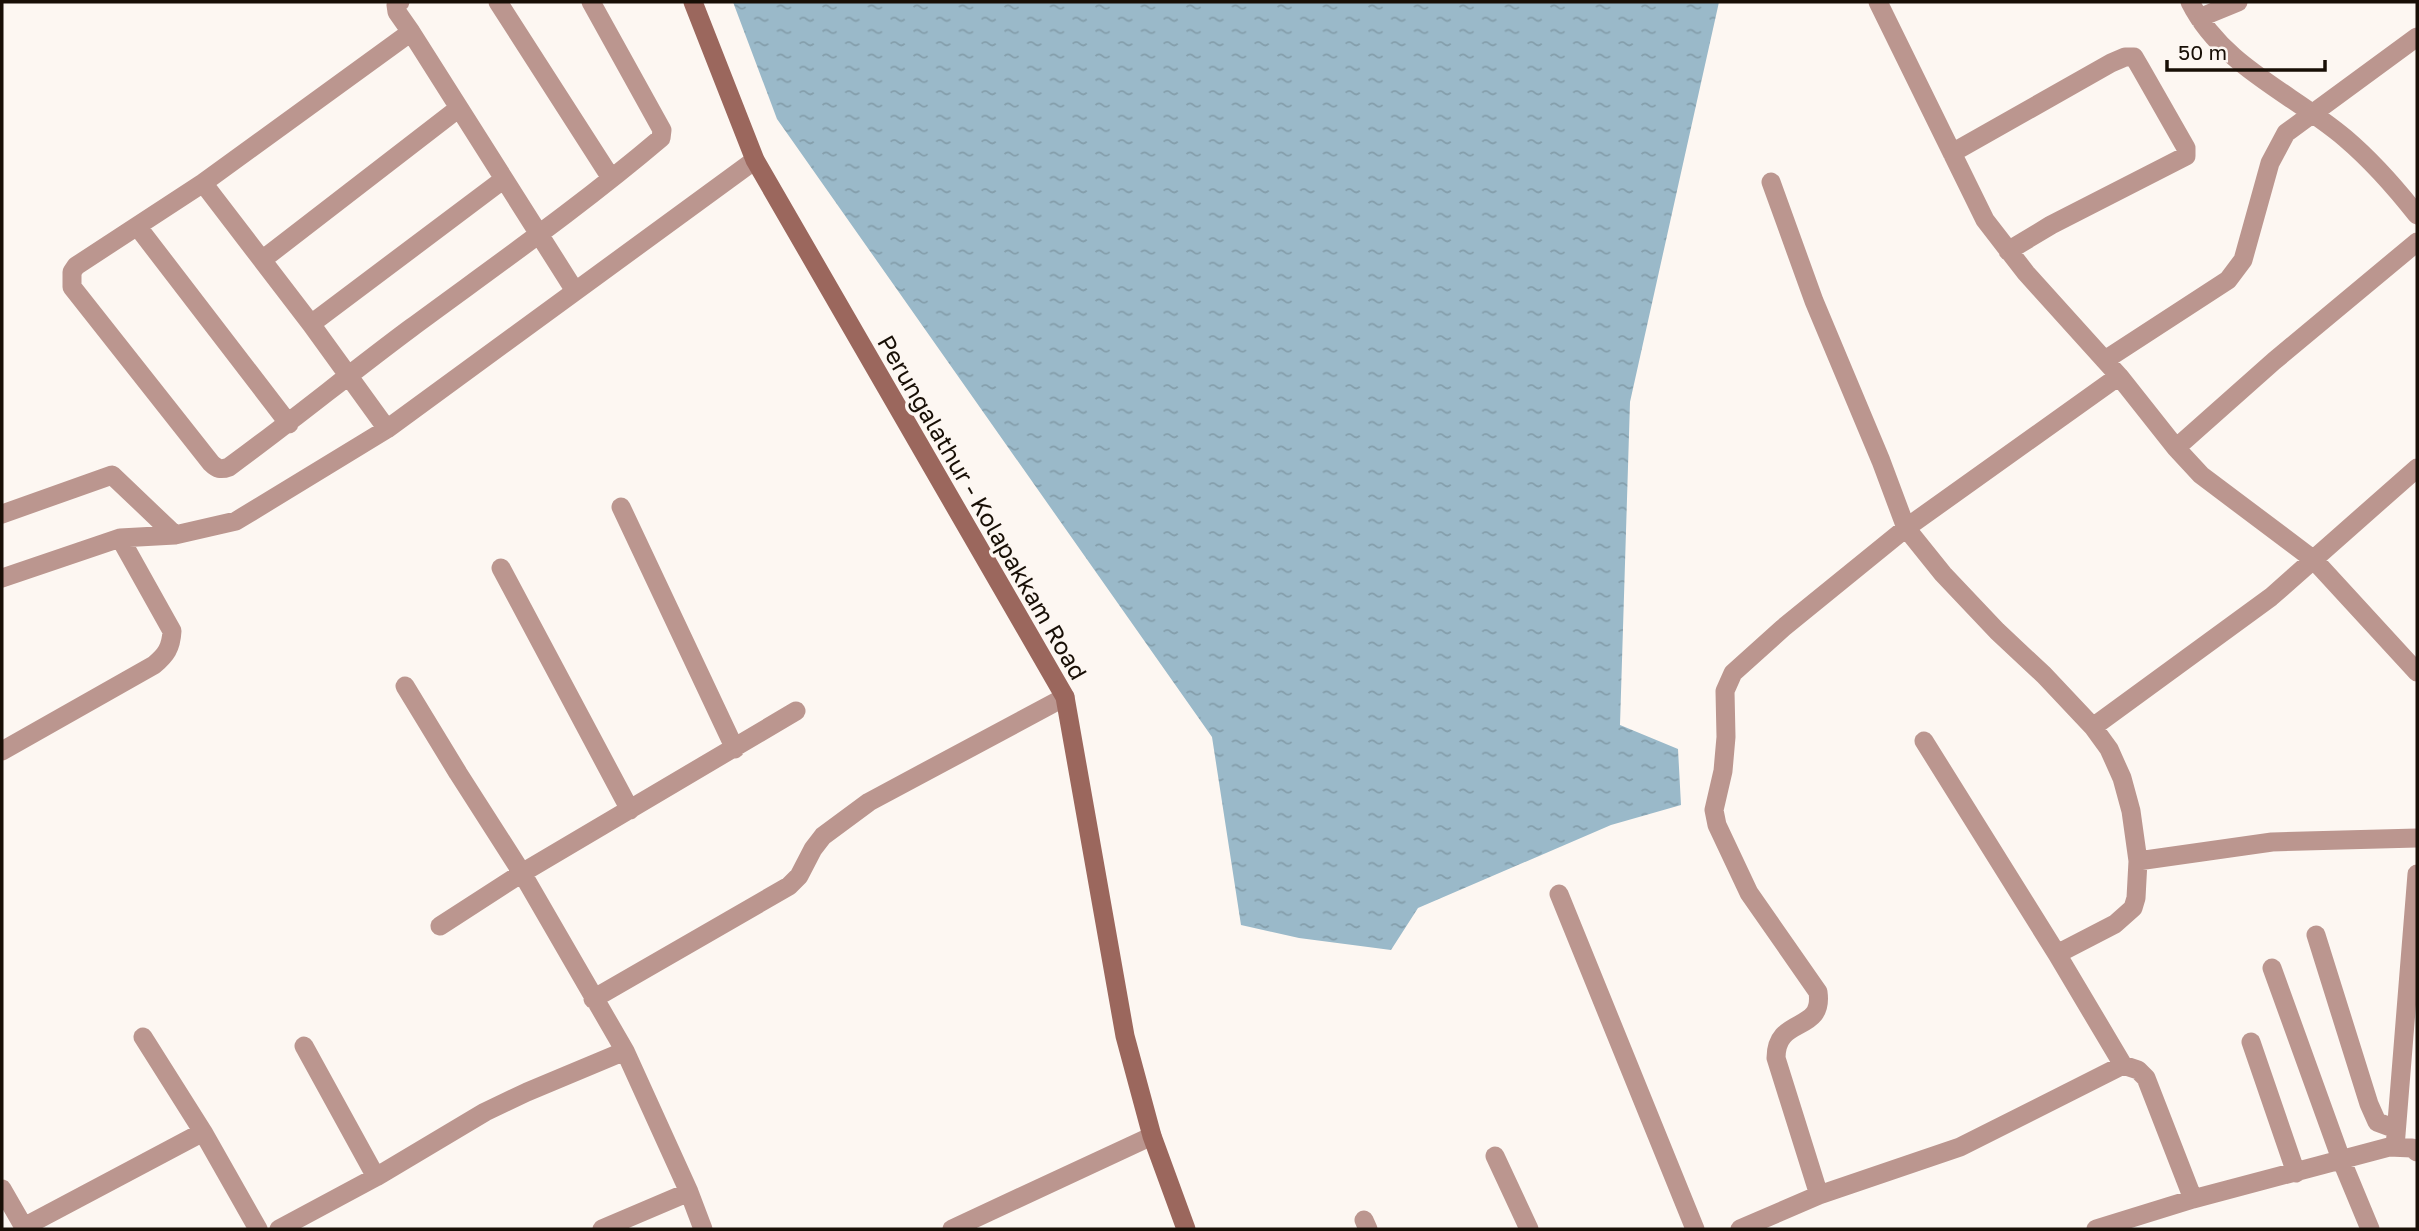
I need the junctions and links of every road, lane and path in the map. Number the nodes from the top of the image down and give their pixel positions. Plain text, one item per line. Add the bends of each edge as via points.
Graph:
1 (400, 2) edge
2 (498, 2) edge
3 (591, 2) edge
4 (692, 2) edge
5 (1878, 2) edge
6 (2238, 2) edge
7 (2194, 10) edge
8 (411, 32) junction
9 (2417, 37) edge
10 (459, 108) junction
11 (2312, 113) junction
12 (1952, 153) junction
13 (755, 160) junction
14 (611, 178) junction
15 (504, 179) junction
16 (1771, 182) dead end
17 (203, 183) junction
18 (2417, 215) edge
19 (137, 226) junction
20 (539, 234) junction
21 (2417, 242) edge
22 (2008, 251) junction
23 (262, 260) junction
24 (575, 291) junction
25 (311, 324) junction
26 (2105, 360) junction
27 (348, 375) junction
28 (2119, 376) junction
29 (289, 424) junction
30 (387, 429) junction
31 (2176, 448) junction
32 (2417, 468) edge
33 (621, 507) dead end
34 (2, 514) edge
35 (1906, 528) junction
36 (175, 535) junction
37 (120, 538) junction
38 (2314, 560) junction
39 (501, 568) dead end
40 (2, 578) edge
41 (2417, 672) edge
42 (405, 686) dead end
43 (1065, 697) junction
44 (796, 711) dead end
45 (2093, 727) junction
46 (1924, 741) dead end
47 (735, 748) junction
48 (2, 751) edge
49 (630, 810) junction
50 (2417, 838) edge
51 (2138, 861) junction
52 (523, 873) junction
53 (2417, 874) edge
54 (1559, 894) dead end
55 (440, 926) dead end
56 (2316, 934) dead end
57 (2057, 954) junction
58 (2272, 968) dead end
59 (593, 999) junction
60 (143, 1037) dead end
61 (2251, 1042) dead end
62 (304, 1046) dead end
63 (625, 1051) junction
64 (2123, 1065) junction
65 (203, 1132) junction
66 (1152, 1136) junction
67 (2395, 1138) junction
68 (2417, 1152) edge
69 (1495, 1156) dead end
70 (2341, 1159) junction
71 (2296, 1172) junction
72 (376, 1177) junction
73 (2, 1189) edge
74 (689, 1192) junction
75 (1819, 1195) junction
76 (2193, 1199) junction
77 (25, 1228) edge
78 (258, 1229) edge
79 (279, 1229) edge
80 (602, 1229) edge
81 (703, 1229) edge
82 (952, 1229) edge
83 (1186, 1229) edge
84 (1529, 1229) edge
85 (1695, 1229) edge
86 (1740, 1229) edge
87 (2096, 1229) edge
88 (2370, 1229) edge

1 - 8 street via 397,12
2 - 14 street
3 - 14 street via 662,130 661,138
4 - 13 main road, Perungalathur - Kolapakkam Road
5 - 12 street
6 - 7 street
7 - 11 street via 2226,51
8 - 10 street
8 - 17 street
9 - 11 street
10 - 15 street
10 - 23 street
11 - 18 street via 2388,178
11 - 26 street via 2286,133 2270,163 2243,260 2228,280
12 - 22 street via 1986,220
12 - 22 street via 2118,60 2134,57 2141,69 2186,148 2186,156
13 - 24 street
13 - 43 main road, Perungalathur - Kolapakkam Road
14 - 20 street
15 - 20 street
15 - 25 street
16 - 35 street
17 - 19 street
17 - 23 street
19 - 29 street
19 - 29 street via 76,266 72,287 217,469 229,467
20 - 24 street
20 - 27 street
21 - 31 street
22 - 26 street
23 - 25 street
24 - 30 street
25 - 27 street
26 - 28 street
27 - 29 street
27 - 30 street
28 - 31 street
28 - 35 street
30 - 36 street via 236,521
31 - 38 street via 2201,475
32 - 38 street
33 - 47 street
34 - 36 street via 112,474
35 - 45 street via 1942,574
35 - 75 street via 1783,628 1734,673 1725,691 1723,771 1714,810 1717,825 1749,893 1818,992 1817,1010 1779,1037 1776,1058
36 - 37 street
37 - 40 street
37 - 48 street via 172,631 165,656
38 - 41 street
38 - 45 street via 2271,597
39 - 49 street
42 - 52 street
43 - 59 street via 869,802 823,836 789,886
43 - 66 main road, Perungalathur - Kolapakkam Road via 1125,1036
44 - 47 street
45 - 51 street via 2122,778
46 - 57 street
47 - 49 street
49 - 52 street
50 - 51 street via 2272,842
51 - 57 street via 2136,898 2127,916
52 - 55 street
52 - 59 street
53 - 67 street
54 - 85 street
56 - 67 street via 2369,1104 2377,1122
57 - 64 street
58 - 70 street
59 - 63 street
60 - 65 street
61 - 71 street
62 - 72 street
63 - 72 street via 485,1112
63 - 74 street
64 - 75 street via 1960,1147
64 - 76 street via 2146,1078
65 - 77 street
65 - 78 street
66 - 82 street
66 - 83 main road, Perungalathur - Kolapakkam Road
67 - 68 street
67 - 70 street via 2389,1147
69 - 84 street
70 - 71 street
70 - 88 street
71 - 76 street
72 - 79 street
73 - 77 street
74 - 80 street
74 - 81 street
75 - 86 street
76 - 87 street

